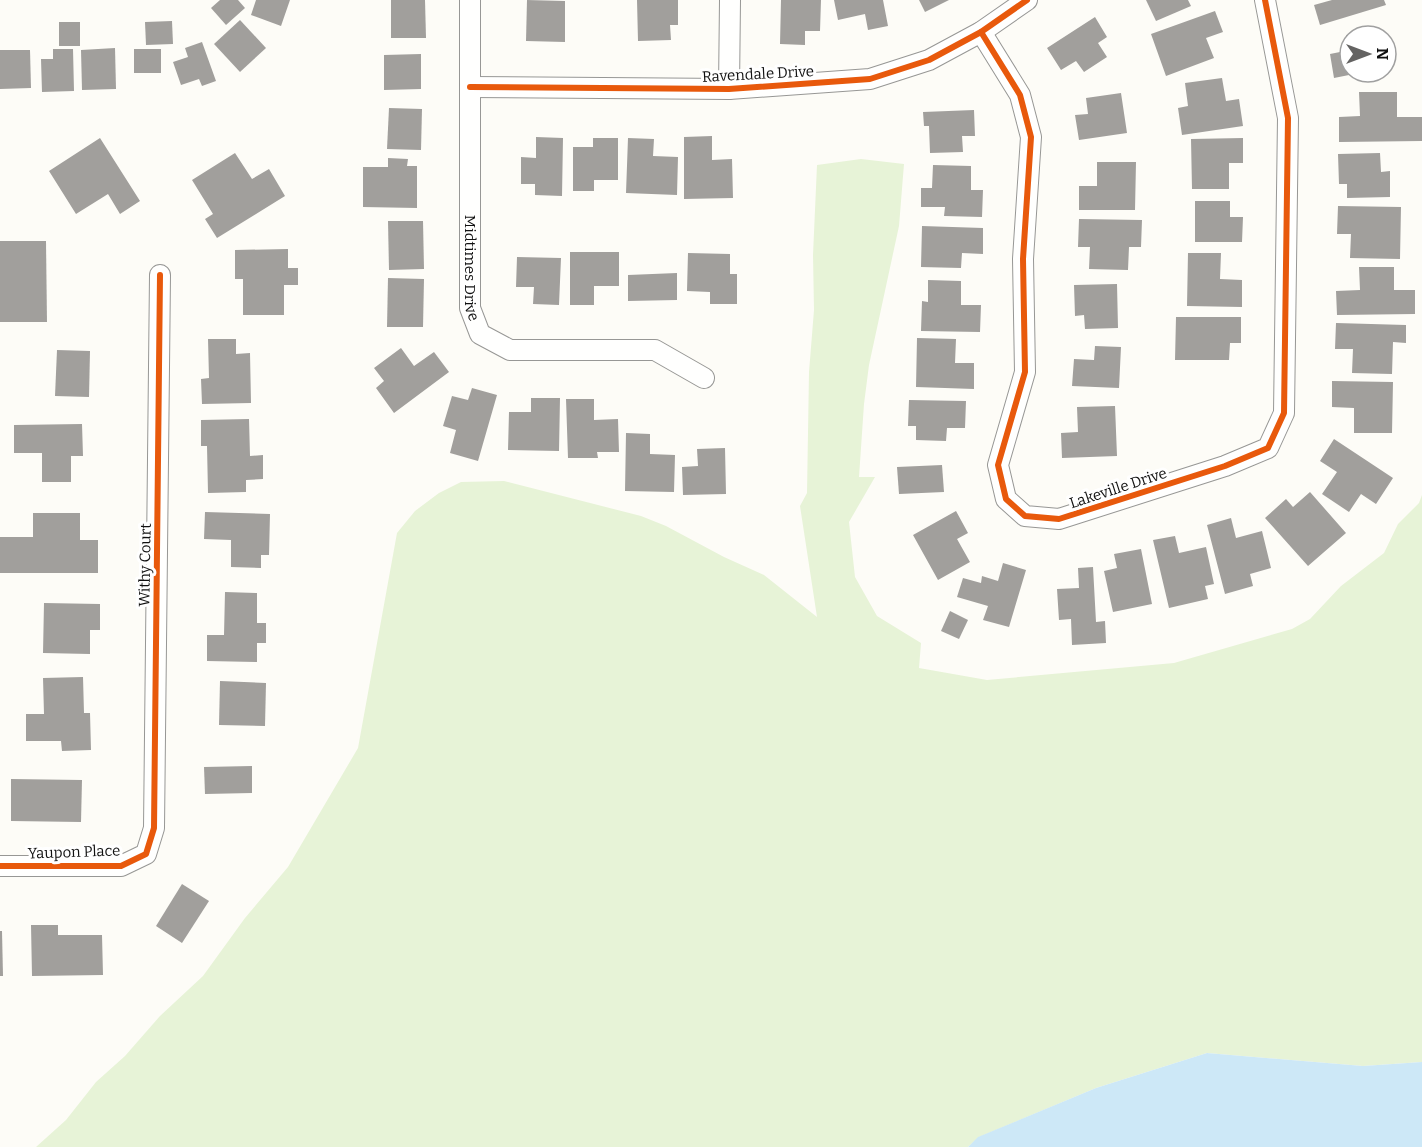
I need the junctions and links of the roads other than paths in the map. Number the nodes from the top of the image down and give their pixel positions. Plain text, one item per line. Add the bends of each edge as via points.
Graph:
1 (470, 0) edge
2 (730, 0) edge
3 (1027, 0) edge
4 (1265, 0) edge
5 (981, 32) junction
6 (470, 87) junction
7 (729, 89) junction
8 (160, 275) dead end
9 (704, 378) dead end
10 (146, 854) joint
11 (0, 866) edge

1 - 6 street, Midtimes Drive
2 - 7 street
3 - 5 street, Ravendale Drive
4 - 5 street, Lakeville Drive via 1288,118 1284,413 1268,448 1225,466 1059,519 1025,516 1006,499 998,465 1025,372 1023,259 1031,138 1020,95
5 - 7 street, Ravendale Drive via 929,60 870,80
6 - 7 street, Ravendale Drive
6 - 9 street, Midtimes Drive via 470,308 480,334 510,350 655,350
8 - 10 street, Withy Court via 154,828
10 - 11 street, Yaupon Place via 121,866

